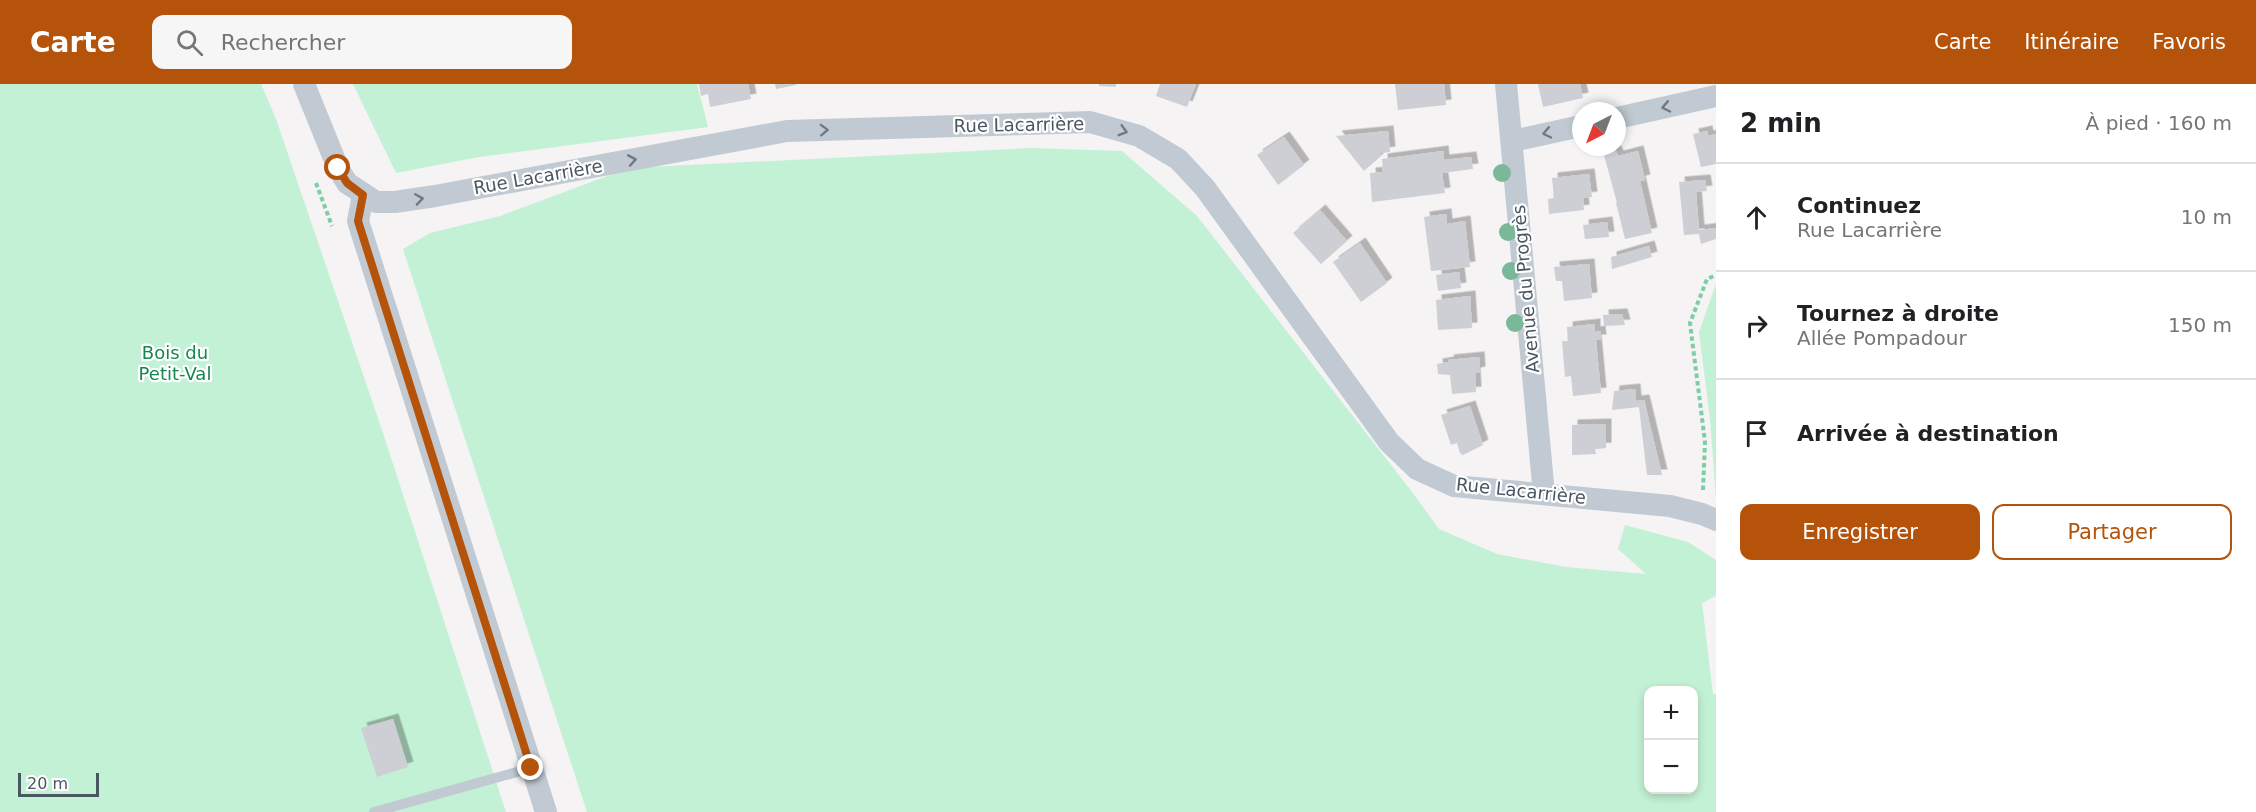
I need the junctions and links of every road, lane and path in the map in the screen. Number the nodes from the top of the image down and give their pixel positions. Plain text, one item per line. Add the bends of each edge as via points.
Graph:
1 (304, 84) edge
2 (1506, 84) edge
3 (1716, 96) edge
4 (1626, 116) edge
5 (1572, 128) edge
6 (1512, 141) junction
7 (363, 195) junction
8 (1716, 275) edge
9 (1544, 494) junction
10 (1709, 517) edge
11 (531, 768) junction
12 (374, 812) edge
13 (546, 812) edge

1 - 7 street via 338,168 347,183
2 - 6 street, Avenue du Progrès
3 -> 4 street
5 -> 6 street
6 - 9 street, Avenue du Progrès
7 -> 9 street, Rue Lacarrière via 376,202 414,200 787,131 1090,122 1139,136 1185,166 1212,197 1389,442 1417,469 1454,486
7 - 11 street via 358,221
8 - 10 path via 1707,279 1690,323
9 - 10 street, Rue Lacarrière via 1670,506
11 - 12 lane
11 - 13 street

